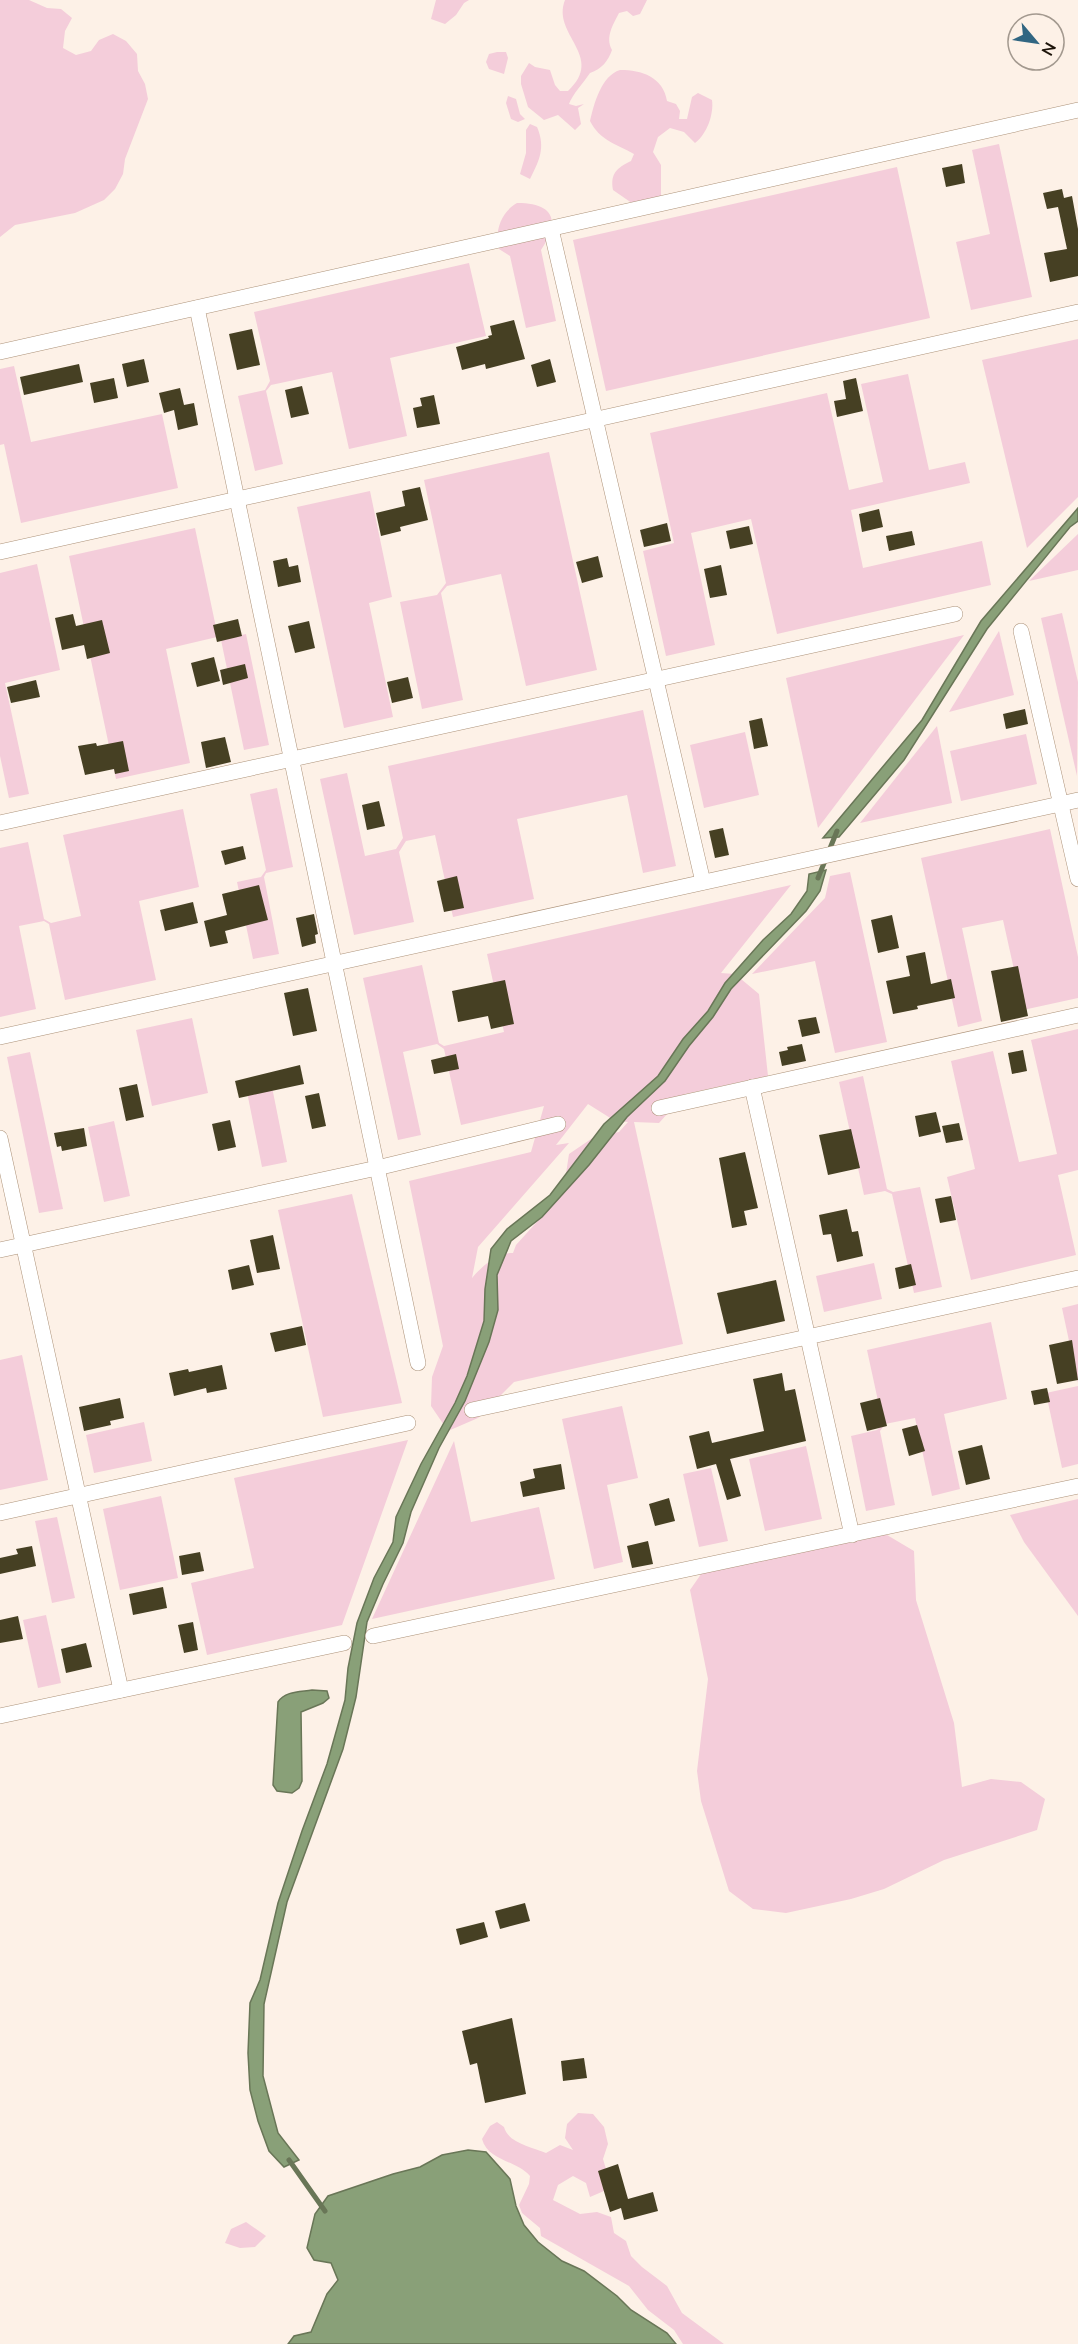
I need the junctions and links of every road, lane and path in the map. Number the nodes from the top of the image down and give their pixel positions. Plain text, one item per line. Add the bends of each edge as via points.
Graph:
1 (1078, 110) edge
2 (551, 229) junction
3 (196, 308) junction
4 (1078, 312) edge
5 (0, 352) edge
6 (596, 420) junction
7 (237, 500) junction
8 (0, 552) edge
9 (955, 614) dead end
10 (1021, 631) dead end
11 (657, 679) junction
12 (291, 759) junction
13 (1078, 800) edge
14 (1061, 804) junction
15 (0, 823) edge
16 (1078, 879) edge
17 (704, 882) junction
18 (334, 963) junction
19 (1078, 1015) edge
20 (0, 1037) edge
21 (752, 1087) junction
22 (659, 1108) dead end
23 (558, 1124) dead end
24 (0, 1138) edge
25 (378, 1168) junction
26 (23, 1245) junction
27 (0, 1250) edge
28 (1078, 1278) edge
29 (808, 1337) junction
30 (418, 1363) dead end
31 (472, 1410) dead end
32 (408, 1423) dead end
33 (1078, 1486) edge
34 (78, 1496) junction
35 (0, 1513) edge
36 (852, 1535) junction
37 (373, 1636) dead end
38 (344, 1643) dead end
39 (121, 1690) junction
40 (0, 1716) edge

1 - 2 street
2 - 3 street
2 - 6 street
3 - 5 street
3 - 7 street
4 - 6 street
6 - 7 street
6 - 11 street
7 - 8 street
7 - 12 street
9 - 11 street
10 - 14 street
11 - 12 street
11 - 17 street
12 - 15 street
12 - 18 street
13 - 14 street
14 - 16 street
14 - 17 street
17 - 18 street
18 - 20 street
18 - 25 street
19 - 21 street
21 - 22 street
21 - 29 street
23 - 25 street
24 - 26 street
25 - 26 street
25 - 30 street
26 - 27 street
26 - 34 street
28 - 29 street
29 - 31 street
29 - 36 street
32 - 34 street
33 - 36 street
34 - 35 street
34 - 39 street
36 - 37 street
38 - 39 street
39 - 40 street

